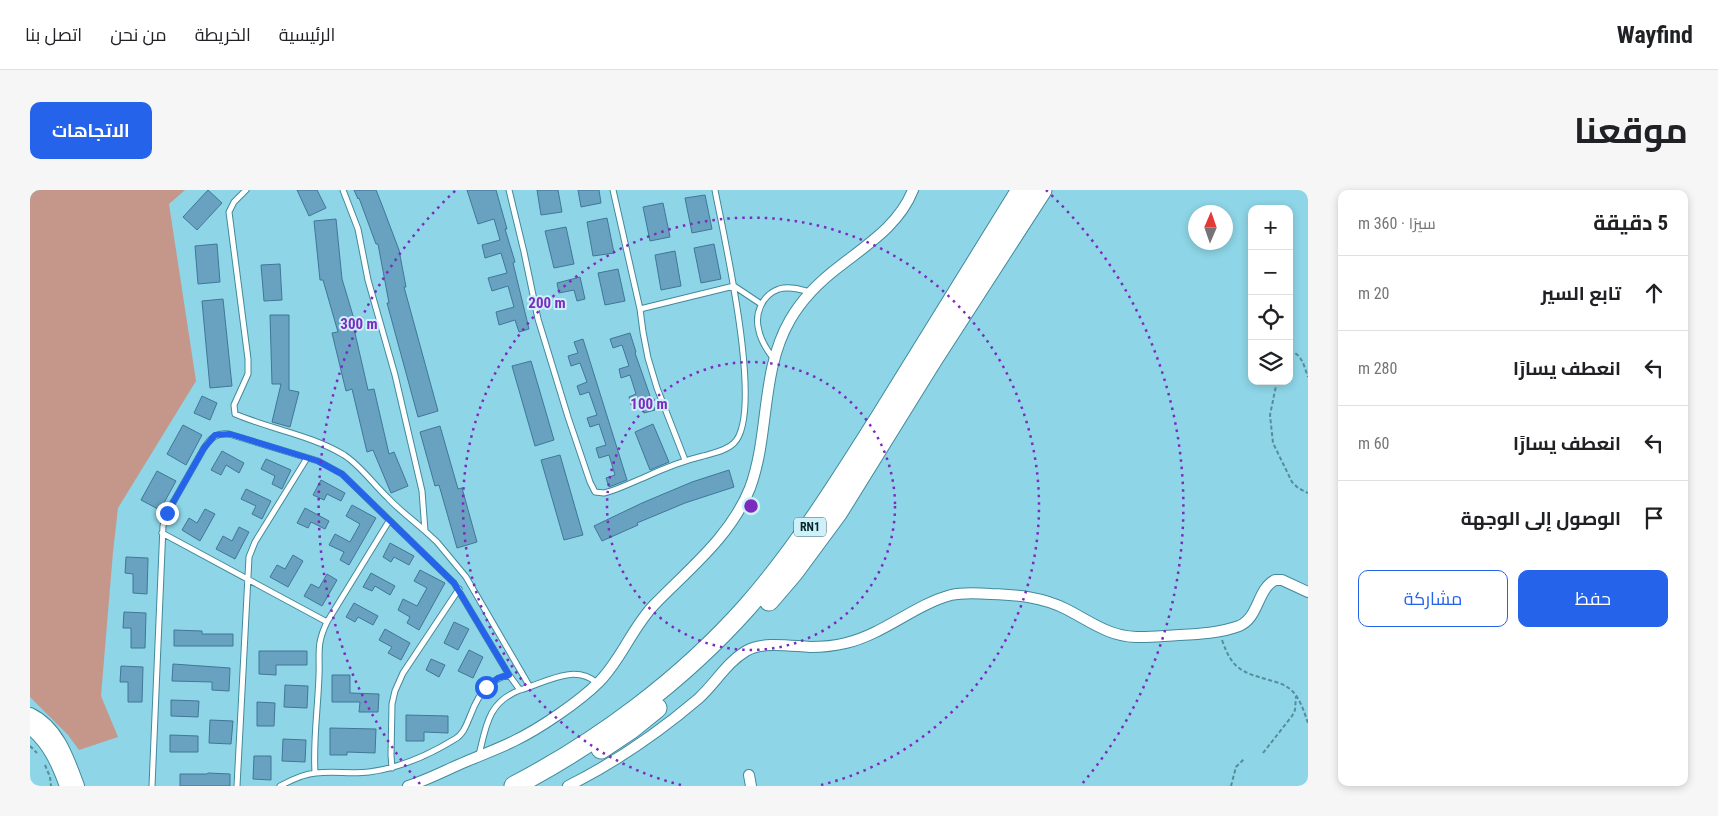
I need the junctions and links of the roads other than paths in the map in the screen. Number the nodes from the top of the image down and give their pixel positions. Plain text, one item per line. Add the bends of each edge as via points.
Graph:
1 (246, 190) edge
2 (343, 190) edge
3 (509, 190) edge
4 (613, 190) edge
5 (715, 190) edge
6 (913, 190) edge
7 (1021, 190) edge
8 (1042, 190) edge
9 (734, 286) junction
10 (810, 292) junction
11 (761, 304) junction
12 (640, 308) junction
13 (774, 360) junction
14 (307, 458) junction
15 (685, 460) junction
16 (389, 520) junction
17 (425, 531) junction
18 (162, 533) junction
19 (247, 578) junction
20 (459, 589) junction
21 (1308, 592) edge
22 (326, 622) junction
23 (509, 675) junction
24 (598, 684) junction
25 (530, 687) junction
26 (520, 690) junction
27 (30, 715) edge
28 (30, 727) edge
29 (478, 756) junction
30 (392, 768) junction
31 (315, 773) junction
32 (749, 775) dead end
33 (66, 786) edge
34 (77, 786) edge
35 (152, 786) edge
36 (237, 786) edge
37 (280, 786) edge
38 (408, 786) edge
39 (514, 786) edge
40 (540, 786) edge
41 (568, 786) edge
42 (751, 786) edge

1 - 17 lane via 229,212 248,358 248,374 234,405 235,414 343,455
2 - 17 lane via 358,229 368,280 395,375 422,491
3 - 15 lane via 538,319 592,488 599,493 611,492
4 - 12 lane
5 - 9 lane
6 - 10 street via 902,211 874,242
7 - 39 highway, RN1 via 827,502 746,608 676,676 640,705 598,736
8 - 40 highway, RN1 via 838,512 793,573 730,642 662,704 616,739
9 - 11 lane
9 - 12 lane
9 - 15 lane via 744,364 742,428 735,443 727,448
10 - 11 lane via 779,289
10 - 13 street via 790,320
11 - 13 lane via 758,330
12 - 15 lane via 648,358
13 - 24 street via 756,469 743,505 724,534 652,608
14 - 16 lane via 342,474
14 - 18 lane via 230,434 215,435 204,448 167,513
14 - 19 lane via 255,542 249,557
16 - 20 lane
16 - 22 lane
17 - 25 lane via 466,577
18 - 19 lane
18 - 35 lane
19 - 22 lane
19 - 36 lane
20 - 23 lane
20 - 30 lane via 403,673 395,691
21 - 41 street via 1282,580 1273,581 1246,622 1240,625 1196,634 1132,637 1108,631 1067,609 1037,598 980,593 951,595 884,629 845,644 759,646 748,650 667,724 603,768
22 - 31 lane via 318,647
23 - 26 lane
23 - 30 lane via 492,682 477,698 461,735
24 - 25 lane via 586,675 571,674
24 - 29 street via 514,741
25 - 26 lane
26 - 29 lane via 502,698 494,707
27 - 34 street via 50,729
28 - 33 street via 44,739
29 - 38 street
30 - 31 lane
31 - 37 lane
32 - 42 street

